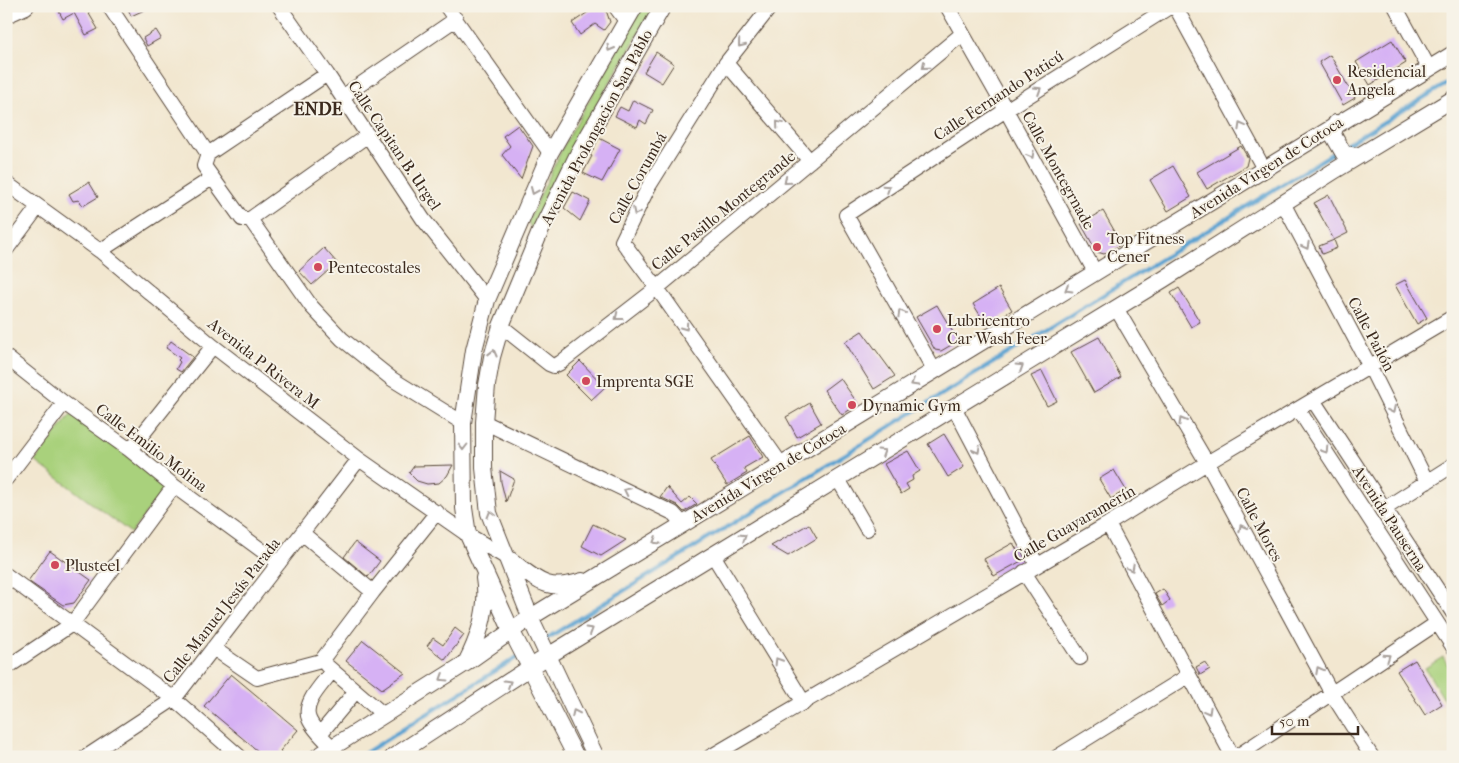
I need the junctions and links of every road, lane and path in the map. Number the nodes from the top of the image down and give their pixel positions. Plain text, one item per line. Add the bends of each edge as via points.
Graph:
1 (26, 6) edge
2 (108, 6) edge
3 (279, 6) edge
4 (615, 6) edge
5 (635, 6) edge
6 (663, 6) edge
7 (771, 6) edge
8 (946, 6) edge
9 (1171, 6) edge
10 (1175, 6) edge
11 (1394, 6) edge
12 (450, 10) edge
13 (6, 15) edge
14 (626, 21) junction
15 (962, 34) junction
16 (1453, 54) edge
17 (726, 63) junction
18 (1429, 68) junction
19 (327, 74) junction
20 (342, 98) junction
21 (1451, 104) edge
22 (1006, 110) junction
23 (1327, 134) junction
24 (368, 135) junction
25 (550, 153) junction
26 (208, 154) junction
27 (1343, 160) junction
28 (810, 162) junction
29 (1264, 169) junction
30 (212, 178) junction
31 (6, 183) edge
32 (1283, 203) junction
33 (38, 207) junction
34 (250, 219) junction
35 (520, 223) junction
36 (540, 232) junction
37 (512, 242) junction
38 (6, 250) edge
39 (100, 251) junction
40 (532, 251) junction
41 (1095, 272) junction
42 (657, 288) junction
43 (487, 300) junction
44 (1116, 308) junction
45 (1453, 317) edge
46 (500, 326) junction
47 (214, 346) junction
48 (6, 356) edge
49 (1370, 367) junction
50 (934, 370) junction
51 (1312, 400) junction
52 (64, 403) junction
53 (954, 407) junction
54 (1298, 409) junction
55 (484, 422) junction
56 (463, 424) junction
57 (130, 450) junction
58 (360, 459) junction
59 (1207, 463) junction
60 (781, 464) junction
61 (1453, 465) edge
62 (6, 479) edge
63 (838, 479) junction
64 (1427, 482) junction
65 (174, 486) junction
66 (1384, 509) junction
67 (437, 512) junction
68 (683, 524) junction
69 (1108, 524) junction
70 (867, 529) dead end
71 (302, 533) junction
72 (468, 535) junction
73 (713, 555) junction
74 (509, 560) junction
75 (279, 563) junction
76 (1037, 565) junction
77 (482, 566) junction
78 (1024, 572) junction
79 (6, 575) edge
80 (599, 576) junction
81 (1430, 580) junction
82 (1415, 589) junction
83 (373, 592) junction
84 (1452, 612) edge
85 (532, 620) junction
86 (1437, 623) junction
87 (72, 624) junction
88 (513, 633) junction
89 (1453, 647) edge
90 (212, 648) junction
91 (547, 654) junction
92 (1080, 658) dead end
93 (321, 662) junction
94 (466, 664) junction
95 (529, 666) junction
96 (6, 668) edge
97 (332, 671) junction
98 (1188, 676) junction
99 (356, 691) junction
100 (1332, 694) junction
101 (174, 699) junction
102 (804, 703) junction
103 (384, 715) junction
104 (562, 728) junction
105 (320, 734) junction
106 (332, 748) junction
107 (86, 757) edge
108 (240, 757) edge
109 (317, 757) edge
110 (393, 757) edge
111 (576, 757) edge
112 (584, 757) edge
113 (596, 757) edge
114 (710, 757) edge
115 (1057, 757) edge
116 (1234, 757) edge
117 (1372, 757) edge

1 - 13 main road
2 - 26 street
3 - 19 street, Calle Capitan B. Urgel
4 - 14 street
5 - 14 main road, Avenida Prolongacion San Pablo
6 - 36 main road, Avenida Prolongacion San Pablo via 580,150
7 -> 17 street, Calle Corumbá
8 - 15 street, Calle Montegrnade
22 -> 9 street, Calle Fernando Paticú
29 -> 10 street
11 - 18 street
12 - 20 street
12 - 25 street
14 -> 25 main road, Avenida Prolongacion San Pablo
15 - 22 street, Calle Montegrnade
15 -> 28 street, Calle Pasillo Montegrande
16 - 18 main road, Avenida Virgen de Cotoca
28 -> 17 street
17 -> 42 street, Calle Corumbá via 648,186 622,242
18 - 23 main road, Avenida Virgen de Cotoca
19 - 20 street, Calle Capitan B. Urgel
19 - 26 street
20 - 24 street, Calle Capitan B. Urgel
21 - 27 main road
22 -> 41 street, Calle Montegrnade
50 -> 22 street, Calle Fernando Paticú via 846,215
23 - 27 main road
23 - 29 main road, Avenida Virgen de Cotoca
24 - 34 street
24 - 43 street, Calle Capitan B. Urgel via 423,219
25 -> 35 main road, Avenida Prolongacion San Pablo
26 - 30 street via 204,166
27 - 32 main road
28 -> 42 street, Calle Pasillo Montegrande
29 - 41 main road, Avenida Virgen de Cotoca
30 - 34 street via 242,220
30 - 39 street
31 - 33 street, Avenida P Rivera M
32 - 44 main road
32 -> 49 street, Calle Pailón
33 - 38 street
33 - 39 street, Avenida P Rivera M
34 - 56 street via 311,306 342,339 392,379
35 - 36 main road via 528,232
35 - 37 main road, Avenida Prolongacion San Pablo
36 - 40 main road, Avenida Prolongacion San Pablo
37 - 40 main road via 524,242
37 - 43 main road, Avenida Prolongacion San Pablo
39 - 47 street, Avenida P Rivera M
40 - 46 main road, Avenida Prolongacion San Pablo
41 -> 50 main road, Avenida Virgen de Cotoca
42 -> 46 street, Calle Pasillo Montegrande via 554,366
42 -> 60 street, Calle Corumbá
43 - 56 main road, Avenida Prolongacion San Pablo via 474,350
53 -> 44 main road
59 -> 44 street, Calle Mores
45 - 49 street, Calle Guayaramerín
55 -> 46 main road, Avenida Prolongacion San Pablo via 487,385
47 - 57 street
47 - 58 street, Avenida P Rivera M
48 - 52 street, Calle Emilio Molina
49 - 51 street, Calle Guayaramerín
49 -> 64 street, Calle Pailón
50 -> 60 main road, Avenida Virgen de Cotoca
51 - 54 street, Calle Guayaramerín
51 - 66 street, Avenida Pauserna
52 - 57 street, Calle Emilio Molina
52 - 62 street
63 -> 53 main road
53 -> 76 street
54 - 59 street, Calle Guayaramerín
54 -> 82 street, Avenida Pauserna
68 -> 55 street via 673,513
74 -> 55 main road, Avenida Prolongacion San Pablo via 490,513 484,468
56 -> 72 main road, Avenida Prolongacion San Pablo via 464,508
57 - 65 street, Calle Emilio Molina
58 - 67 street, Avenida P Rivera M
58 - 71 street, Calle Manuel Jesús Parada
59 - 69 street, Calle Guayaramerín
100 -> 59 street, Calle Mores
60 - 68 main road, Avenida Virgen de Cotoca
61 - 64 street
63 - 70 street
73 -> 63 main road
64 - 66 street
65 - 75 street, Calle Emilio Molina
65 - 87 street
66 - 81 street, Avenida Pauserna
67 - 72 street, Avenida P Rivera M
67 - 83 street
68 -> 80 main road, Avenida Virgen de Cotoca
69 - 76 street, Calle Guayaramerín
69 -> 98 street
71 - 75 street, Calle Manuel Jesús Parada
71 - 83 street
72 - 74 street, Avenida P Rivera M
72 - 77 main road, Avenida Prolongacion San Pablo
91 -> 73 main road
102 -> 73 street
74 - 80 main road via 552,586 567,586
74 - 85 main road, Avenida Prolongacion San Pablo
75 - 90 street, Calle Manuel Jesús Parada
76 - 78 street, Calle Guayaramerín
77 - 88 main road, Avenida Prolongacion San Pablo
77 - 94 main road via 484,615 478,640
78 - 92 street
78 - 102 street, Calle Guayaramerín
79 - 87 street
80 - 85 main road, Avenida Virgen de Cotoca
81 - 82 street
81 - 84 street, Avenida Pauserna
82 - 86 street, Avenida Pauserna
83 - 93 street
85 - 88 main road, Avenida Virgen de Cotoca
85 - 91 main road, Avenida Prolongacion San Pablo
86 - 89 street, Avenida Pauserna
100 -> 86 street
87 - 96 street
87 - 101 street
88 - 94 main road, Avenida Virgen de Cotoca
88 - 95 main road, Avenida Prolongacion San Pablo
90 - 93 street via 257,678
90 - 101 street, Calle Manuel Jesús Parada
91 - 95 main road
113 -> 91 main road, Avenida Prolongacion San Pablo
93 - 97 street
94 -> 103 main road, Avenida Virgen de Cotoca
95 - 104 main road, Avenida Prolongacion San Pablo
110 -> 95 main road
97 - 99 street
97 - 105 street via 308,704 309,721
98 - 115 street
98 -> 116 street
99 - 103 street
99 - 105 street
100 - 116 street
100 - 117 street, Calle Mores
101 - 107 street, Calle Manuel Jesús Parada
101 - 108 street
102 - 114 street, Calle Guayaramerín
103 - 106 main road, Avenida Virgen de Cotoca
104 - 111 main road
104 - 112 main road via 578,744
105 - 106 street
106 - 109 main road, Avenida Virgen de Cotoca

